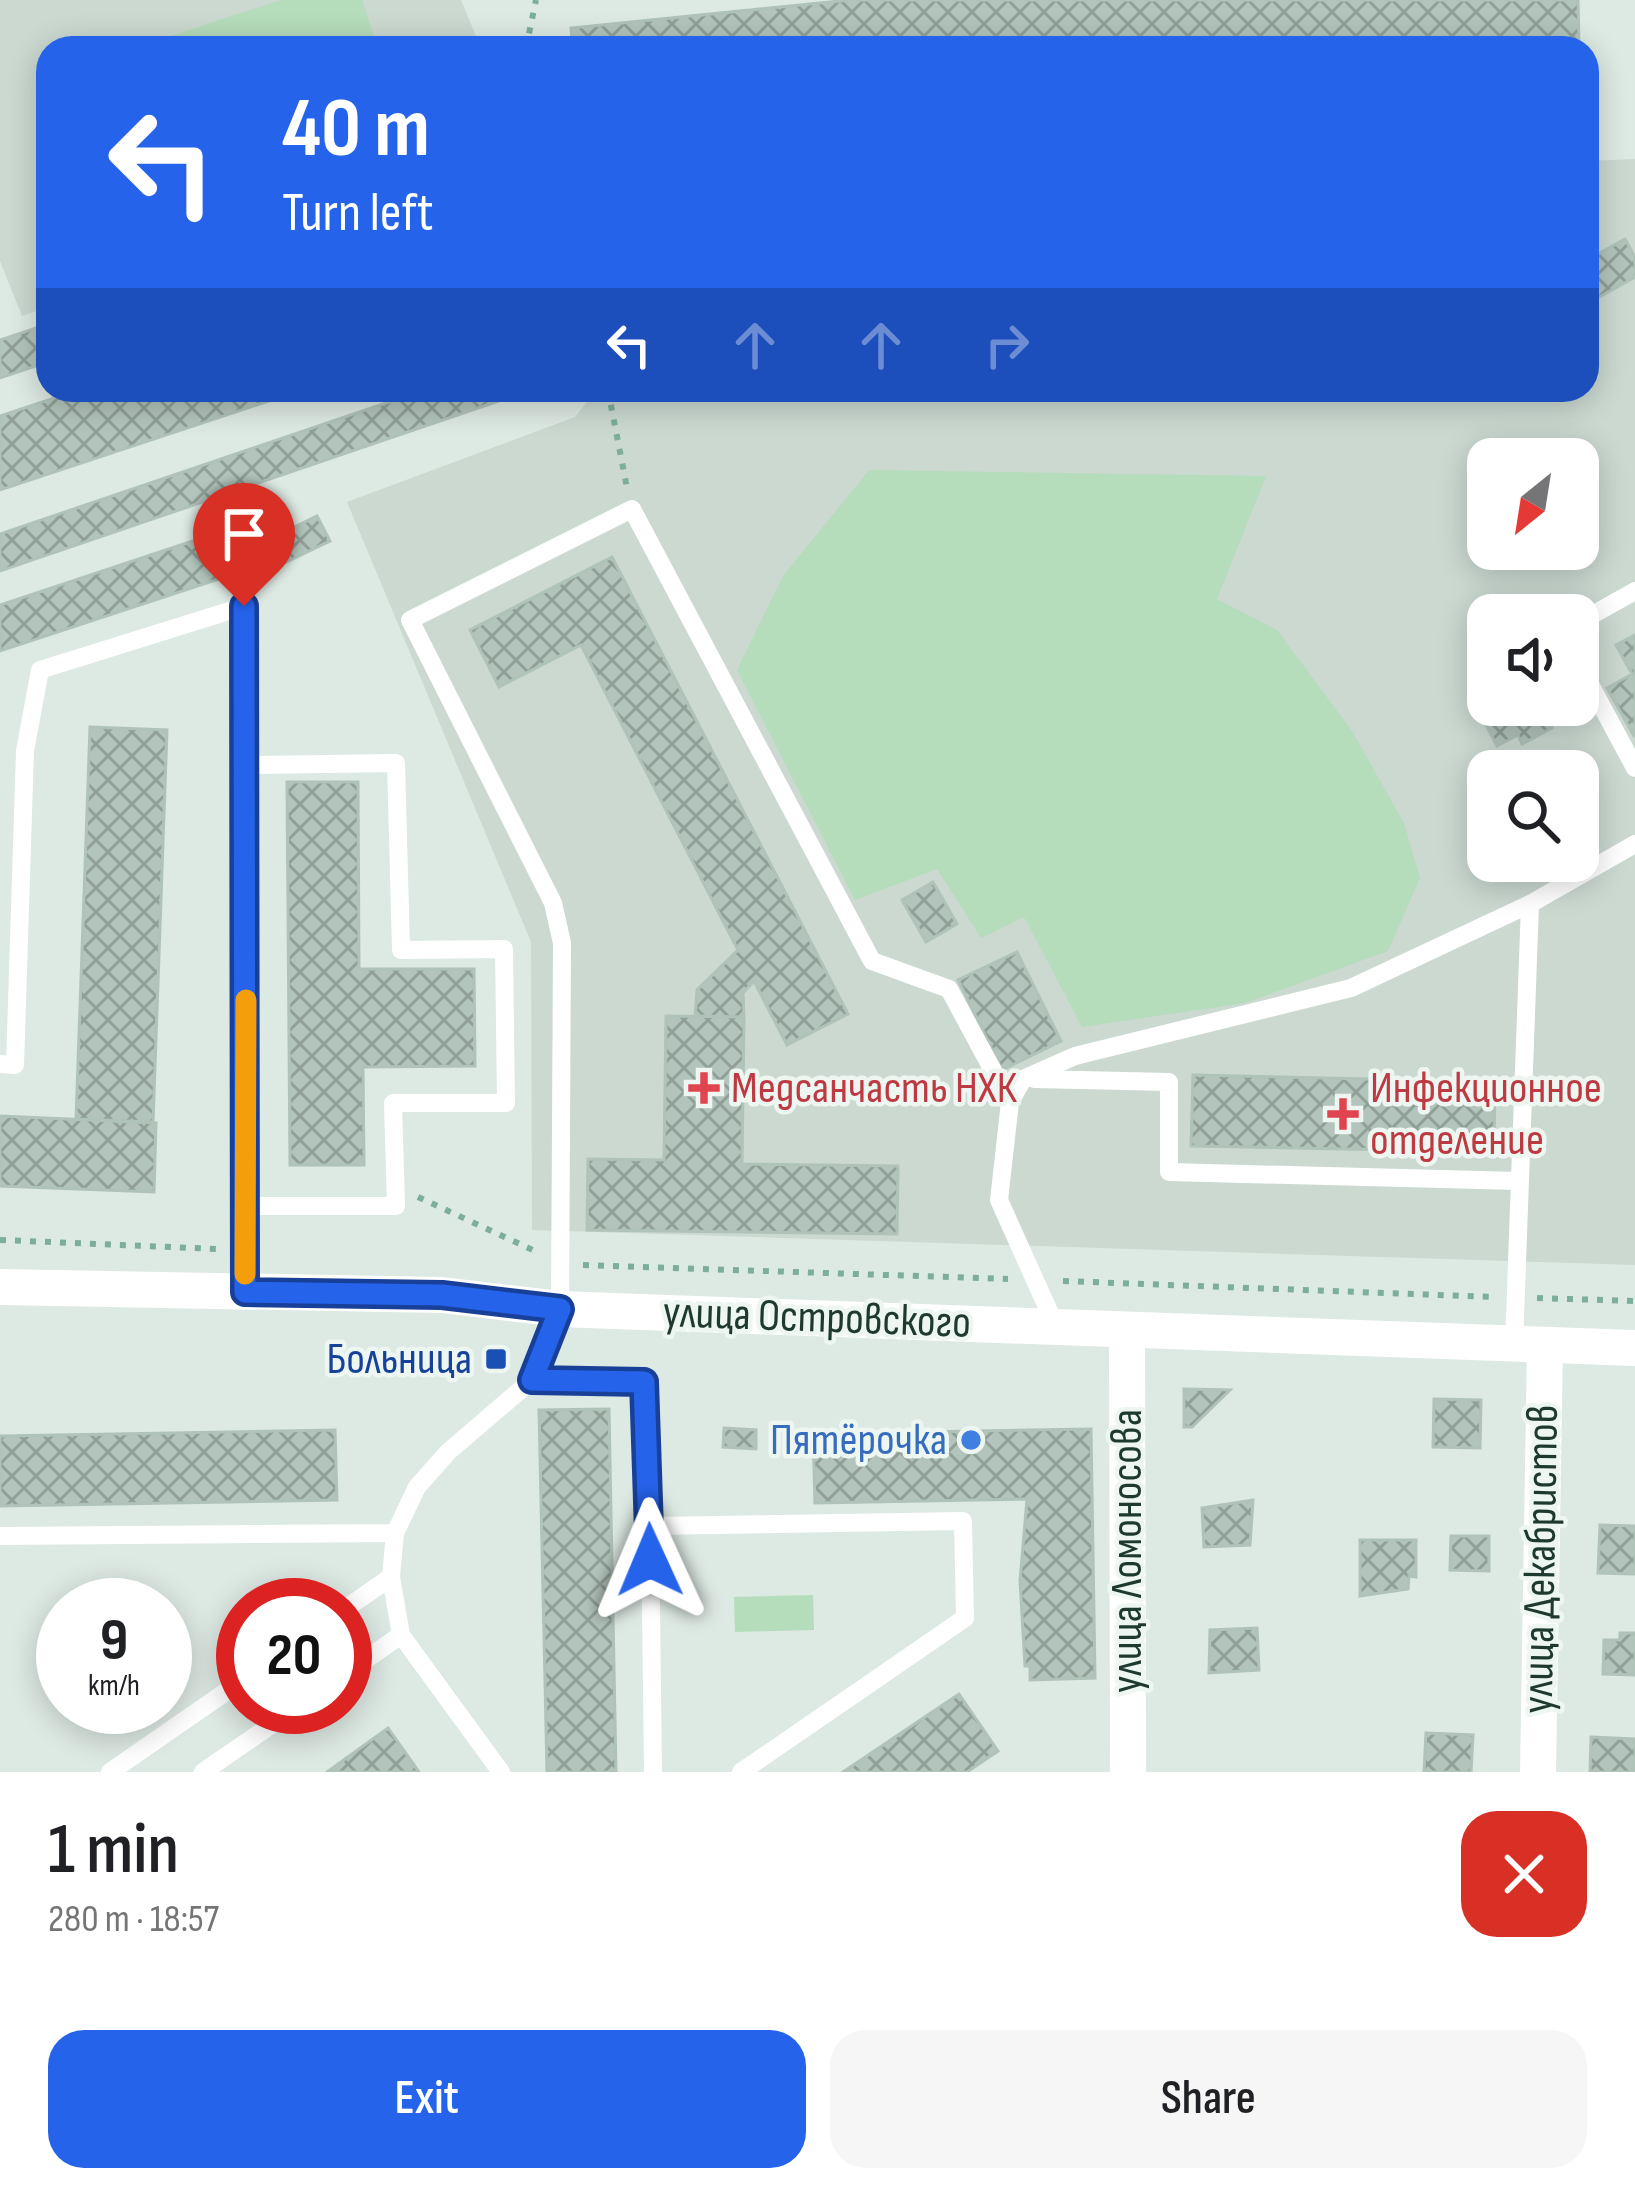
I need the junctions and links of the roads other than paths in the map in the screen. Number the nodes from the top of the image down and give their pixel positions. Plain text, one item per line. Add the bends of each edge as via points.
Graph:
1 (1635, 591) edge
2 (1599, 611) edge
3 (1599, 701) edge
4 (0, 750) edge
5 (25, 751) junction
6 (245, 765) junction
7 (1635, 768) edge
8 (1635, 844) edge
9 (1530, 904) junction
10 (0, 1064) edge
11 (1023, 1079) junction
12 (1010, 1102) junction
13 (1518, 1181) junction
14 (247, 1206) junction
15 (0, 1287) edge
16 (245, 1292) junction
17 (560, 1309) junction
18 (1056, 1327) junction
19 (1127, 1330) junction
20 (1530, 1345) junction
21 (1635, 1348) edge
22 (532, 1380) junction
23 (650, 1526) junction
24 (394, 1533) junction
25 (0, 1536) edge
26 (391, 1577) junction
27 (372, 1590) edge
28 (401, 1635) junction
29 (372, 1655) edge
30 (216, 1699) edge
31 (258, 1734) edge
32 (110, 1772) edge
33 (203, 1772) edge
34 (501, 1772) edge
35 (653, 1772) edge
36 (741, 1772) edge
37 (1128, 1772) edge
38 (1538, 1772) edge

1 - 2 lane
3 - 7 lane
4 - 5 lane
5 - 6 lane via 40,670 244,606
5 - 10 lane via 15,1065
6 - 14 lane
6 - 14 lane via 396,763 401,950 504,949 506,1103 393,1103 396,1206
8 - 9 lane
9 - 11 lane via 1351,988 1075,1056
9 - 13 lane
11 - 12 lane
11 - 13 lane via 1169,1082 1169,1172
12 - 17 lane via 950,989 872,961 632,509 410,620 554,903 562,943
12 - 18 lane via 999,1200
13 - 20 lane
14 - 16 lane
15 - 16 street, улица Островского
16 - 17 street, улица Островского via 442,1295
17 - 18 street, улица Островского
17 - 22 lane
18 - 19 street, улица Островского
19 - 20 street, улица Островского
19 - 37 street, улица Ломоносова
20 - 21 street, улица Островского
20 - 38 street, улица Декабристов
22 - 23 lane via 644,1382
22 - 24 lane via 448,1452 417,1487
23 - 35 lane
23 - 36 lane via 963,1521 965,1618
24 - 25 lane
24 - 26 lane
26 - 27 lane
26 - 28 lane
28 - 29 lane
28 - 34 lane
30 - 32 lane
31 - 33 lane

